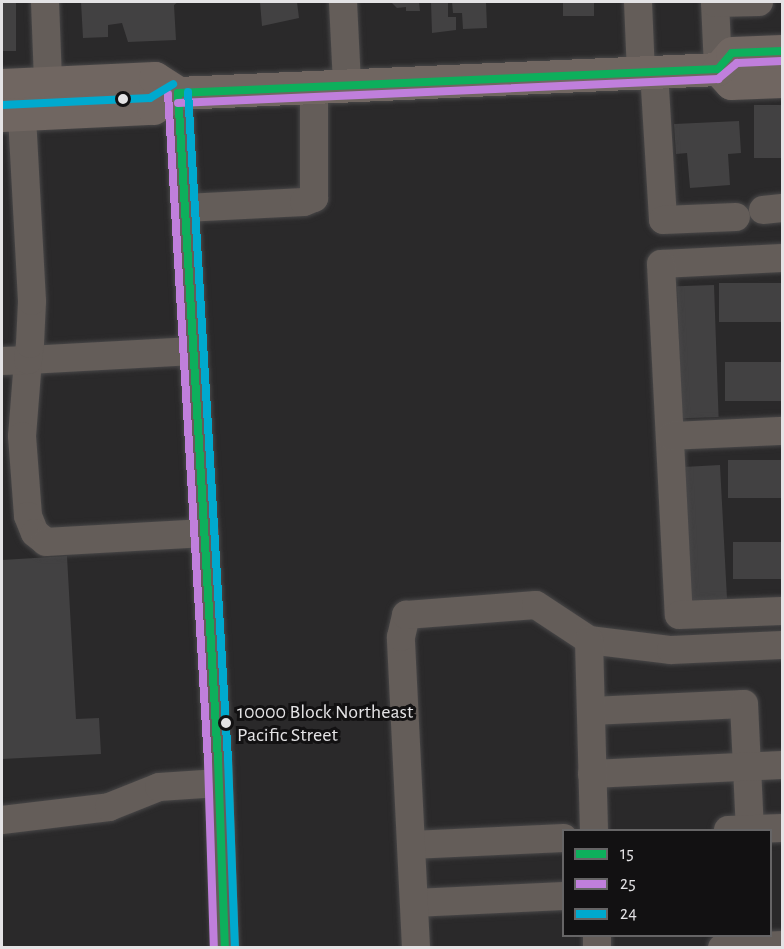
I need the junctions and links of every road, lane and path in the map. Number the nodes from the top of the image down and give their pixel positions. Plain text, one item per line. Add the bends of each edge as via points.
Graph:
1 (45, 2) edge
2 (343, 2) edge
3 (638, 2) edge
4 (715, 2) edge
5 (759, 2) edge
6 (783, 51) edge
7 (718, 69) junction
8 (648, 73) junction
9 (783, 81) edge
10 (2, 85) edge
11 (347, 85) junction
12 (314, 86) junction
13 (178, 93) junction
14 (30, 106) edge
15 (185, 208) junction
16 (736, 217) dead end
17 (783, 258) edge
18 (194, 351) junction
19 (15, 360) edge
20 (783, 431) edge
21 (670, 436) junction
22 (205, 533) junction
23 (783, 611) edge
24 (589, 640) junction
25 (783, 645) edge
26 (591, 711) junction
27 (783, 765) edge
28 (747, 767) junction
29 (592, 774) junction
30 (219, 783) junction
31 (2, 820) edge
32 (783, 828) edge
33 (594, 829) edge
34 (743, 829) edge
35 (763, 829) edge
36 (562, 838) edge
37 (411, 845) junction
38 (562, 896) edge
39 (414, 903) junction
40 (783, 945) edge
41 (225, 948) edge
42 (416, 948) edge
43 (722, 948) edge

1 - 14 street
2 - 11 street
3 - 8 street
4 - 5 street
4 - 7 street
6 - 7 main road via 732,53
7 - 8 main road
7 - 9 main road via 731,82
8 - 11 main road
8 - 16 street via 663,220
10 - 14 main road
11 - 12 main road
12 - 13 main road
12 - 15 street via 315,198 304,202
13 - 14 main road via 155,78
13 - 15 street
14 - 19 street via 32,301
15 - 18 street
17 - 21 street via 661,264
18 - 19 street
18 - 22 street
19 - 22 street via 28,516 35,533 46,542
20 - 21 street
21 - 23 street via 679,615
22 - 30 street
24 - 25 street via 671,650
24 - 26 street
24 - 37 street via 536,605 406,615 401,637
26 - 28 street via 744,704
26 - 29 street
27 - 28 street
28 - 29 street
28 - 34 street
29 - 33 street
30 - 31 street via 159,787 109,807
30 - 41 street
32 - 35 street
36 - 37 street
37 - 39 street
38 - 39 street
39 - 42 street
40 - 43 street

